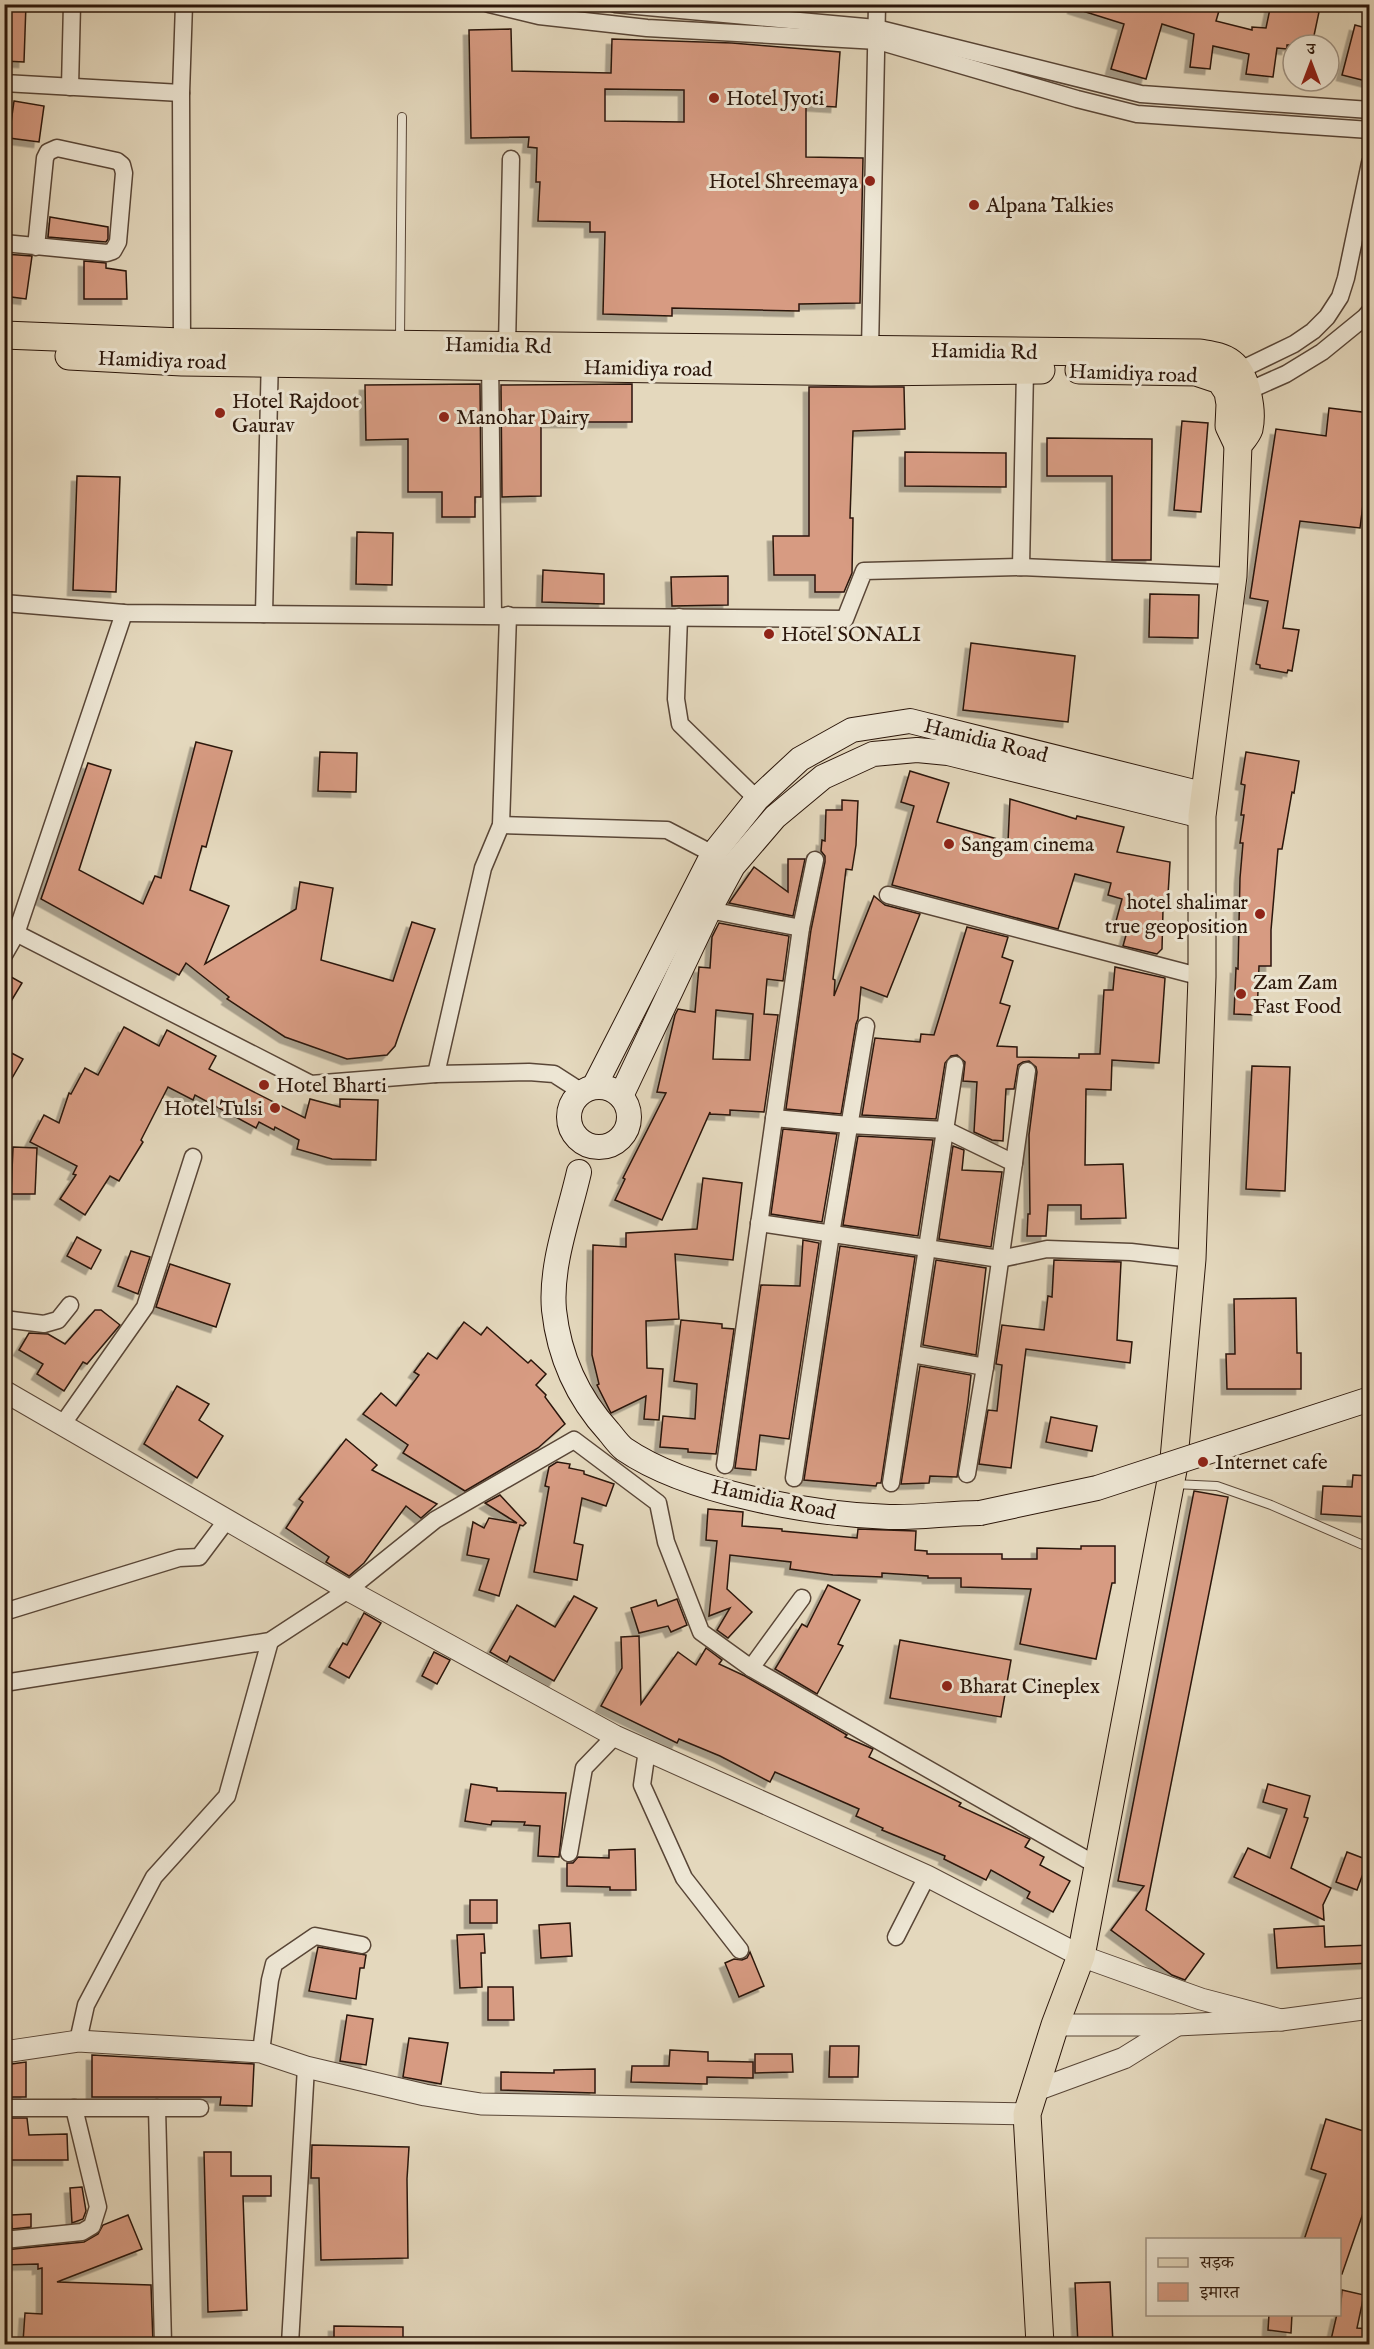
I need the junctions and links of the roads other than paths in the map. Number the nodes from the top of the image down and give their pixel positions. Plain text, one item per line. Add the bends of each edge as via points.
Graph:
1 (72, 4) edge
2 (184, 4) edge
3 (489, 4) edge
4 (615, 4) edge
5 (877, 4) edge
6 (877, 34) junction
7 (4, 83) edge
8 (70, 87) junction
9 (181, 93) junction
10 (1370, 110) edge
11 (402, 117) dead end
12 (1370, 130) edge
13 (511, 159) dead end
14 (1370, 163) edge
15 (4, 243) edge
16 (36, 247) junction
17 (1370, 311) edge
18 (4, 335) edge
19 (182, 342) junction
20 (4, 352) edge
21 (495, 352) junction
22 (270, 353) junction
23 (399, 354) junction
24 (870, 361) junction
25 (1025, 369) junction
26 (1234, 385) junction
27 (1021, 567) junction
28 (1233, 576) junction
29 (4, 603) edge
30 (124, 613) junction
31 (264, 614) junction
32 (501, 615) junction
33 (679, 617) junction
34 (900, 723) junction
35 (903, 751) junction
36 (757, 799) junction
37 (1204, 805) junction
38 (501, 825) junction
39 (713, 854) junction
40 (815, 860) dead end
41 (888, 895) dead end
42 (709, 910) junction
43 (801, 928) junction
44 (10, 930) edge
45 (4, 955) edge
46 (1202, 977) junction
47 (866, 1026) dead end
48 (955, 1065) dead end
49 (1026, 1071) dead end
50 (436, 1074) junction
51 (588, 1090) junction
52 (621, 1096) junction
53 (774, 1118) junction
54 (849, 1125) junction
55 (946, 1130) junction
56 (575, 1135) junction
57 (606, 1147) junction
58 (193, 1157) dead end
59 (1014, 1163) junction
60 (579, 1172) junction
61 (759, 1223) junction
62 (831, 1234) junction
63 (928, 1248) junction
64 (1000, 1259) junction
65 (1192, 1259) junction
66 (70, 1305) dead end
67 (4, 1318) edge
68 (912, 1354) junction
69 (985, 1367) junction
70 (4, 1391) edge
71 (1370, 1399) edge
72 (62, 1425) junction
73 (725, 1465) dead end
74 (967, 1474) dead end
75 (794, 1478) dead end
76 (891, 1483) dead end
77 (1171, 1483) junction
78 (226, 1521) junction
79 (1370, 1548) edge
80 (348, 1590) junction
81 (802, 1598) dead end
82 (4, 1612) edge
83 (270, 1641) junction
84 (751, 1668) junction
85 (4, 1683) edge
86 (615, 1736) junction
87 (647, 1750) junction
88 (569, 1853) dead end
89 (1098, 1866) junction
90 (927, 1876) junction
91 (896, 1937) dead end
92 (362, 1945) dead end
93 (740, 1950) dead end
94 (1081, 1956) junction
95 (1190, 1995) junction
96 (1370, 2008) edge
97 (1281, 2019) junction
98 (1055, 2025) junction
99 (1178, 2025) junction
100 (78, 2041) junction
101 (4, 2052) edge
102 (261, 2052) junction
103 (306, 2067) junction
104 (1030, 2102) junction
105 (4, 2108) edge
106 (74, 2108) junction
107 (157, 2108) junction
108 (200, 2108) dead end
109 (4, 2240) edge
110 (163, 2344) edge
111 (290, 2344) edge
112 (1040, 2344) edge

1 - 8 street
2 - 9 street
3 - 6 street via 539,16 647,28
4 - 6 street
5 - 6 street
6 - 10 street via 1141,94
6 - 12 street via 1077,99 1137,114
6 - 24 street
7 - 8 street
8 - 9 street
9 - 19 street
11 - 23 lane
13 - 21 street
14 - 26 street via 1340,297 1313,330
15 - 16 street
16 - 16 street via 113,251 118,242 122,165 57,148 48,152
17 - 26 street via 1322,352 1286,374
18 - 19 main road
19 - 22 main road
20 - 22 main road, Hamidiya road via 182,362
21 - 23 main road, Hamidiya road
21 - 24 main road, Hamidiya road
21 - 32 street
22 - 23 main road, Hamidiya road
22 - 31 street
24 - 25 main road, Hamidiya road
24 - 26 main road, Hamidia Rd via 1200,353 1231,363
25 - 26 main road, Hamidiya road via 1196,372
25 - 27 street
26 - 28 main road via 1229,426 1238,445
27 - 28 street
27 - 33 street via 864,571 845,619
28 - 37 main road
29 - 30 street
30 - 31 street
30 - 44 street
31 - 32 street
32 - 33 street
32 - 38 street
33 - 36 street via 676,699 680,724
34 - 35 main road
34 - 36 main road, Hamidia Road via 852,730 800,759
34 - 37 main road, Hamidia Road via 910,721
35 - 37 main road, Hamidia Road via 948,753
35 - 42 main road, Hamidia Road via 873,754 823,777 775,816 733,866
36 - 39 main road, Hamidia Road
37 - 46 main road
38 - 39 street via 667,830
38 - 50 street via 483,868
39 - 51 main road, Hamidia Road
40 - 43 street
41 - 46 street
42 - 43 street
42 - 52 main road, Hamidia Road
43 - 53 street
44 - 45 street
44 - 50 street via 311,1084
46 - 65 main road
47 - 54 street
48 - 55 street
49 - 59 street
50 - 51 street via 554,1074
51 - 52 main road via 605,1087
51 - 56 main road via 574,1100 569,1116
52 - 57 main road via 629,1111 627,1129
53 - 54 street
53 - 61 street
54 - 55 street
54 - 62 street
55 - 59 street
55 - 63 street
56 - 57 main road via 587,1145
56 - 60 main road
57 - 60 main road
58 - 72 street via 144,1307
59 - 64 street
60 - 71 main road, Hamidia Road, bridge via 556,1270 554,1309 562,1351 577,1389 622,1447 669,1473 745,1497 841,1514 891,1517 980,1513 1097,1488
61 - 62 street
61 - 73 street
62 - 63 street
62 - 75 street
63 - 64 street
63 - 68 street
64 - 65 street via 1047,1249
64 - 69 street
65 - 77 main road
66 - 67 street via 58,1320 44,1324
68 - 69 street
68 - 76 street
69 - 74 street
70 - 72 street
72 - 78 street
77 - 79 lane via 1217,1486
77 - 89 main road
78 - 80 street
78 - 82 street via 199,1557 179,1558
80 - 83 street
80 - 84 street via 435,1521 574,1440 658,1503 666,1542 701,1632
80 - 86 street
81 - 84 street
83 - 85 street
83 - 100 street via 227,1796 154,1877 86,2005
84 - 89 street
86 - 87 street
86 - 88 street via 584,1768
87 - 90 street
87 - 93 street via 642,1785 684,1878
89 - 94 main road
90 - 91 street
90 - 94 street
92 - 102 street via 315,1936 274,1964
94 - 95 street
94 - 98 main road
95 - 97 street
95 - 99 street
96 - 97 street
97 - 99 street
98 - 99 street
98 - 104 main road
99 - 104 street via 1124,2058
100 - 101 street
100 - 102 street
102 - 103 street
103 - 104 street via 481,2104
103 - 111 street
104 - 112 main road
105 - 106 street
106 - 107 street
106 - 109 street via 98,2207 92,2226 82,2232
107 - 108 street
107 - 110 street

